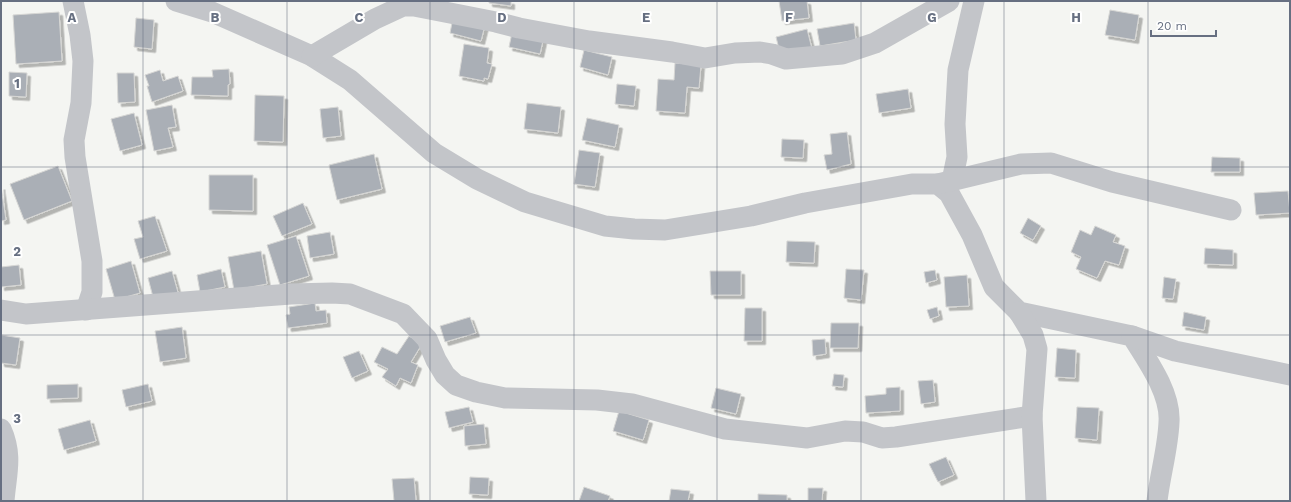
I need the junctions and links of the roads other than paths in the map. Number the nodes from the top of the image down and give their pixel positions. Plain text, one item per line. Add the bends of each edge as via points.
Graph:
1 (73, 1) edge
2 (176, 1) edge
3 (948, 1) edge
4 (974, 1) edge
5 (312, 56) junction
6 (945, 182) junction
7 (1231, 210) dead end
8 (1, 310) edge
9 (86, 310) junction
10 (1019, 312) junction
11 (1132, 336) junction
12 (1290, 375) edge
13 (1032, 416) junction
14 (1, 429) edge
15 (4, 501) edge
16 (1036, 501) edge
17 (1158, 501) edge

1 - 9 street via 83,61 81,103 74,140 75,157 93,277 92,292
2 - 5 street via 212,12
3 - 5 street via 875,43 842,54 800,58 786,59 760,52 705,58 589,41 414,6 403,6 375,19
4 - 6 street via 958,70 955,124 957,157
5 - 6 street via 350,80 434,153 477,179 526,202 605,226 665,230 912,184
6 - 7 street via 1021,164 1051,163 1112,182
6 - 10 street via 972,235 994,287
8 - 9 street via 26,314
9 - 13 street via 291,294 350,294 403,314 427,339 445,376 456,385 505,398 597,400 632,404 725,429 807,438 845,431 863,432 882,438
10 - 11 street
10 - 13 street via 1032,335 1036,349
11 - 12 street via 1175,351
11 - 17 street via 1155,373 1167,402 1169,421
13 - 16 street
14 - 15 street via 9,458

